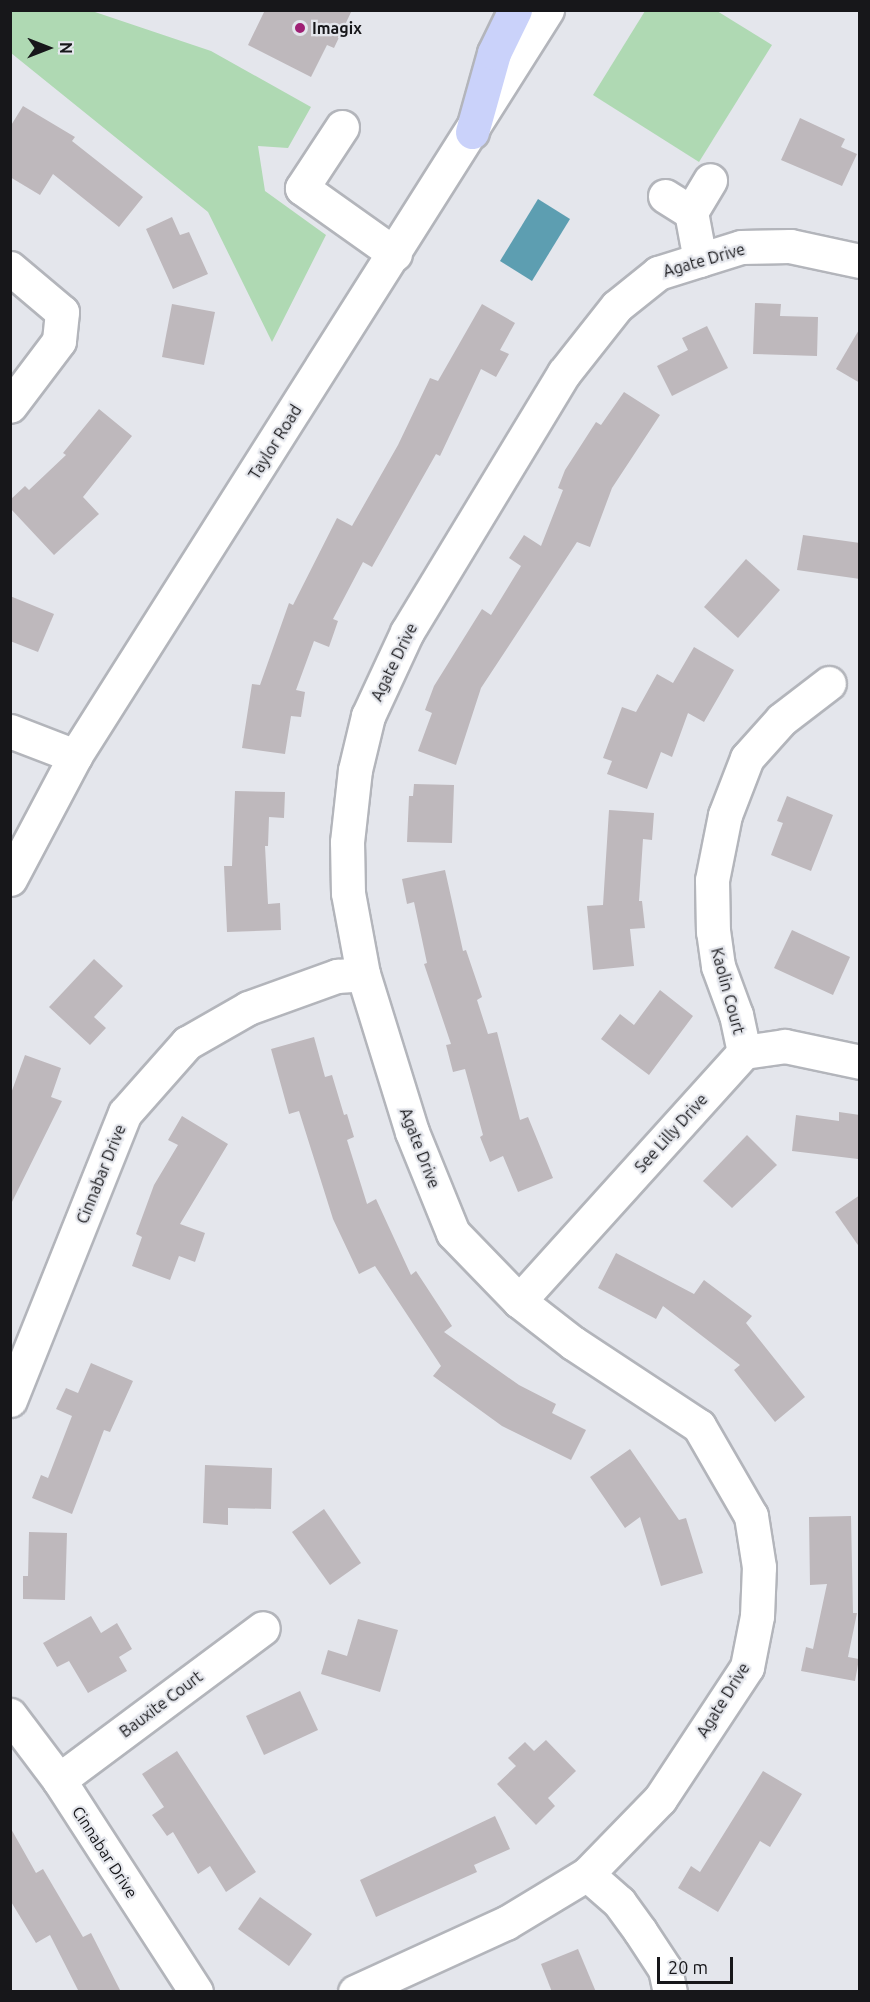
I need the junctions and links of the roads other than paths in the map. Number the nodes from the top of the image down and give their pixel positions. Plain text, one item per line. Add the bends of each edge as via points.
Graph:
1 (515, 10) edge
2 (547, 10) edge
3 (342, 127) dead end
4 (472, 132) junction
5 (710, 180) dead end
6 (394, 254) junction
7 (700, 260) junction
8 (860, 261) edge
9 (10, 268) edge
10 (10, 406) edge
11 (829, 683) dead end
12 (10, 731) edge
13 (75, 756) junction
14 (10, 879) edge
15 (363, 974) junction
16 (744, 1052) junction
17 (860, 1062) edge
18 (519, 1300) junction
19 (10, 1400) edge
20 (262, 1628) dead end
21 (10, 1715) edge
22 (59, 1780) junction
23 (587, 1874) junction
24 (196, 1992) edge
25 (355, 1992) edge
26 (670, 1992) edge

1 - 4 main road via 494,53
2 - 4 street, Taylor Road
3 - 6 street via 303,189
4 - 6 street, Taylor Road
5 - 7 street via 678,204
6 - 13 street, Taylor Road
7 - 8 street, Agate Drive via 741,247 790,246
7 - 15 street, Agate Drive via 658,273 626,299 564,373 402,642 368,716 355,770 347,842 348,893
9 - 10 street via 62,312 59,341
11 - 16 street, Kaolin Court via 782,719 747,758 725,815 712,880 713,932 718,966 736,1015
12 - 13 street
13 - 14 street, Taylor Road
15 - 18 street, Agate Drive via 412,1132 453,1233
15 - 19 street, Cinnabar Drive via 337,976 248,1008 197,1037 187,1043 125,1113
16 - 17 street via 785,1046
16 - 18 street, See Lilly Drive
18 - 23 street, Agate Drive via 573,1342 699,1426 751,1516 759,1567 758,1616 747,1667 660,1799
20 - 22 street, Bauxite Court
21 - 22 street, Cinnabar Drive
22 - 24 street, Cinnabar Drive
23 - 25 street, Agate Drive via 506,1923
23 - 26 street via 619,1902 640,1931 664,1970

